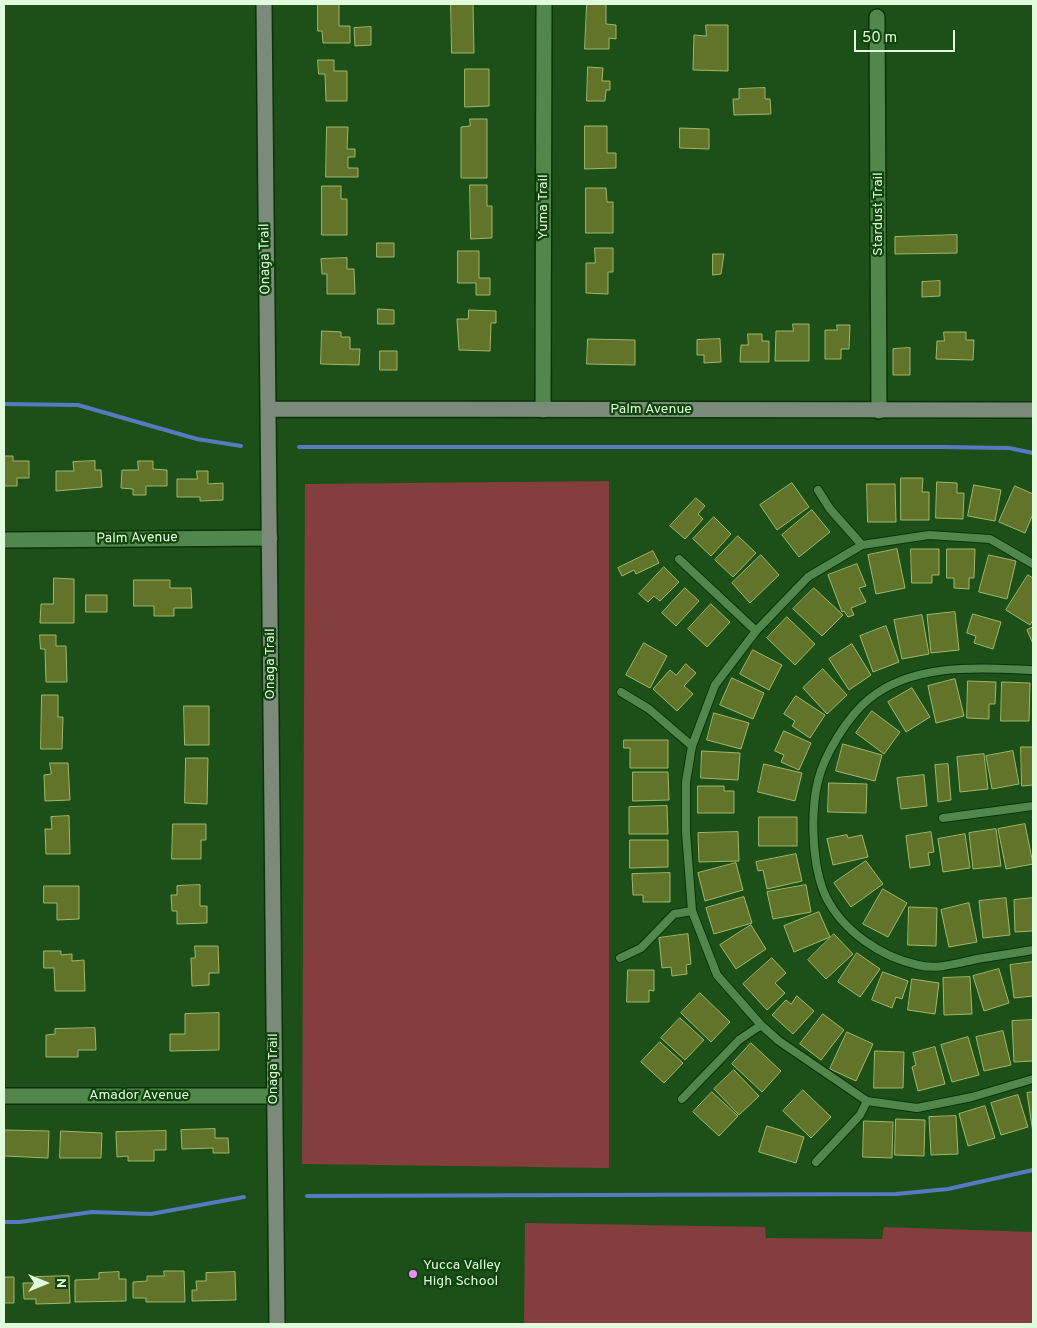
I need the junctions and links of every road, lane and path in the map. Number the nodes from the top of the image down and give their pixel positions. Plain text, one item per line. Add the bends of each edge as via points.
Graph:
1 (264, 4) edge
2 (544, 4) edge
3 (877, 16) dead end
4 (268, 409) junction
5 (543, 410) junction
6 (1033, 410) edge
7 (879, 411) junction
8 (818, 490) dead end
9 (270, 538) junction
10 (4, 540) edge
11 (862, 545) junction
12 (679, 559) dead end
13 (1033, 564) edge
14 (756, 631) junction
15 (1033, 670) edge
16 (621, 692) dead end
17 (692, 746) junction
18 (1033, 806) edge
19 (943, 818) dead end
20 (692, 911) junction
21 (1033, 950) edge
22 (620, 958) dead end
23 (761, 1025) junction
24 (1033, 1079) edge
25 (4, 1096) edge
26 (274, 1096) junction
27 (682, 1099) dead end
28 (867, 1101) junction
29 (816, 1162) dead end
30 (277, 1324) edge

1 - 4 street, Onaga Trail
2 - 5 street, Yuma Trail
3 - 7 street, Stardust Trail
4 - 5 street, Palm Avenue
4 - 9 street, Onaga Trail
5 - 7 street, Palm Avenue
6 - 7 street, Palm Avenue
8 - 11 lane
9 - 10 street, Palm Avenue
9 - 26 street, Onaga Trail
11 - 13 lane via 929,535 990,538
11 - 14 lane via 808,577
12 - 14 lane
14 - 17 lane via 714,685
15 - 21 lane via 946,670 894,684 869,699 831,747 818,781 813,826 816,860 826,897 864,942 918,965 941,967
16 - 17 lane via 649,708
17 - 20 lane via 686,782
18 - 19 lane
20 - 22 lane via 674,914 641,948
20 - 23 lane via 717,975
23 - 27 lane via 739,1040
23 - 28 lane via 779,1041
24 - 28 lane via 925,1107
25 - 26 street, Amador Avenue
26 - 30 street, Onaga Trail
28 - 29 lane via 860,1114

